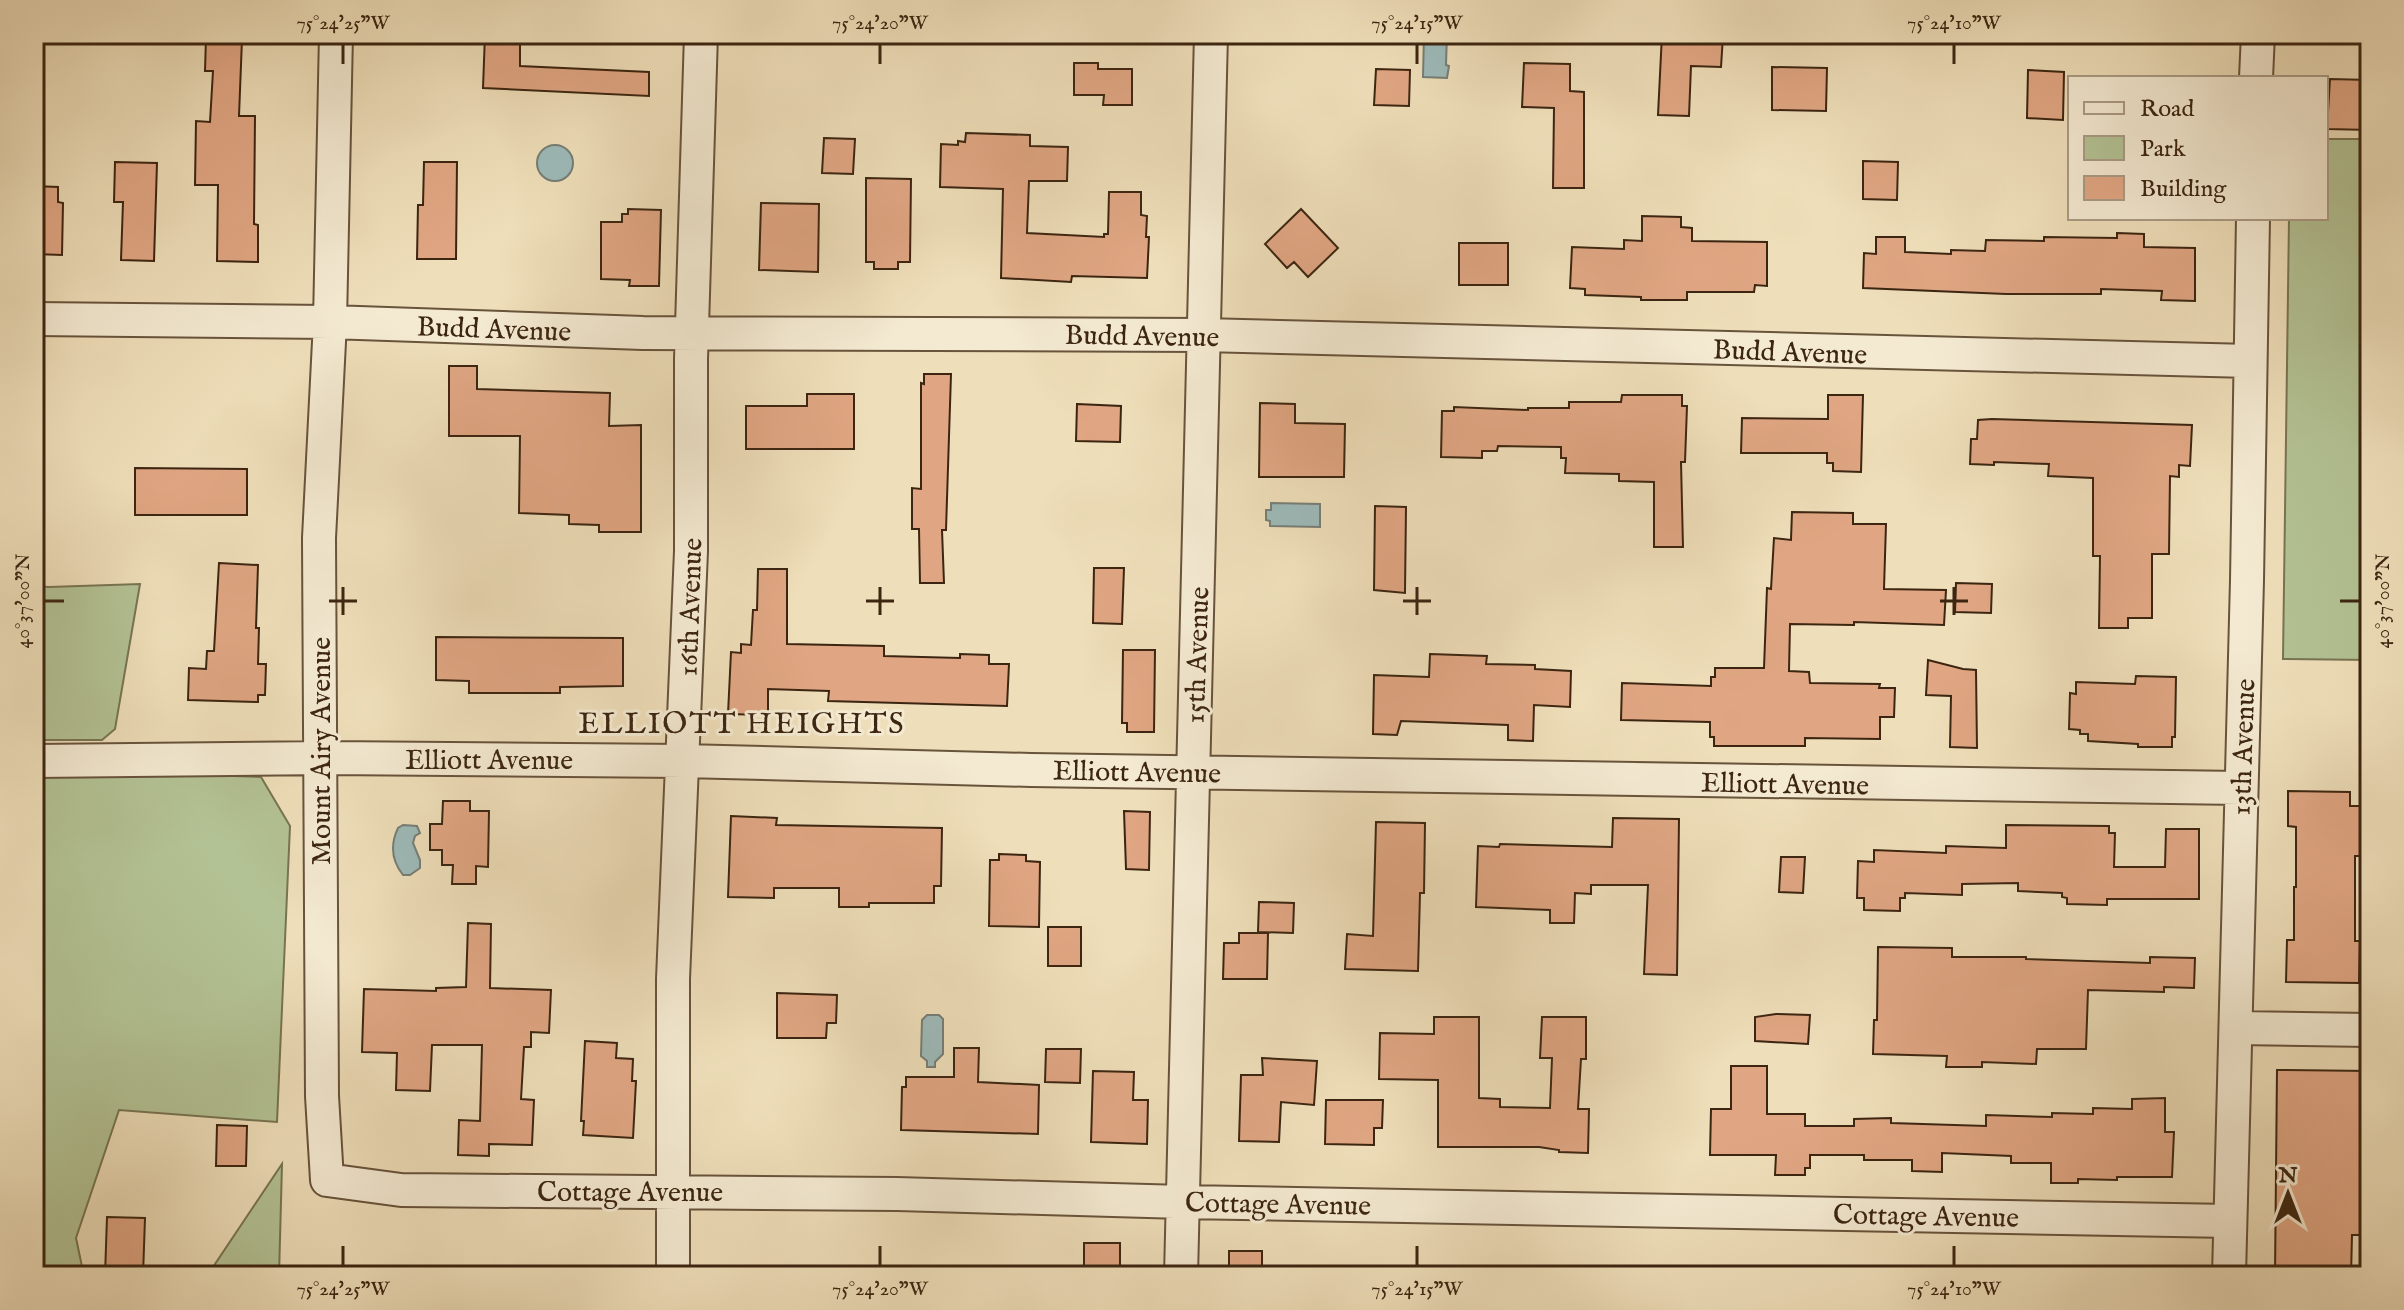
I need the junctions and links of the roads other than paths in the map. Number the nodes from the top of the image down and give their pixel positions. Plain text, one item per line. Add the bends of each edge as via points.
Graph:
1 (336, 34) edge
2 (701, 34) edge
3 (1211, 34) edge
4 (2258, 34) edge
5 (2256, 76) edge
6 (2253, 220) edge
7 (34, 319) edge
8 (330, 322) junction
9 (692, 331) junction
10 (1204, 335) junction
11 (2250, 361) junction
12 (321, 759) junction
13 (34, 761) edge
14 (683, 761) junction
15 (1192, 771) junction
16 (2240, 788) junction
17 (2236, 1028) junction
18 (2370, 1030) edge
19 (327, 1180) joint
20 (671, 1191) junction
21 (1183, 1202) junction
22 (2230, 1221) junction
23 (673, 1276) edge
24 (1181, 1276) edge
25 (2229, 1276) edge

1 - 8 street, Mount Airy Avenue
2 - 9 street, 16th Avenue
3 - 10 street, 15th Avenue
4 - 5 street
6 - 11 street, 13th Avenue
7 - 8 street, Budd Avenue
8 - 9 street, Budd Avenue
8 - 12 street, Mount Airy Avenue via 319,538
9 - 10 street, Budd Avenue
9 - 14 street, 16th Avenue
10 - 11 street, Budd Avenue
10 - 15 street, 15th Avenue
11 - 16 street, 13th Avenue
12 - 13 street, Elliott Avenue
12 - 14 street, Elliott Avenue
12 - 19 street, Mount Airy Avenue
14 - 15 street, Elliott Avenue
14 - 20 street, 16th Avenue
15 - 16 street, Elliott Avenue
15 - 21 street, 15th Avenue
16 - 17 street, 13th Avenue
17 - 18 street
17 - 22 street, 13th Avenue
19 - 20 street, Cottage Avenue via 401,1190
20 - 21 street, Cottage Avenue
20 - 23 street, 16th Avenue
21 - 22 street, Cottage Avenue
21 - 24 street, 15th Avenue
22 - 25 street, 13th Avenue

